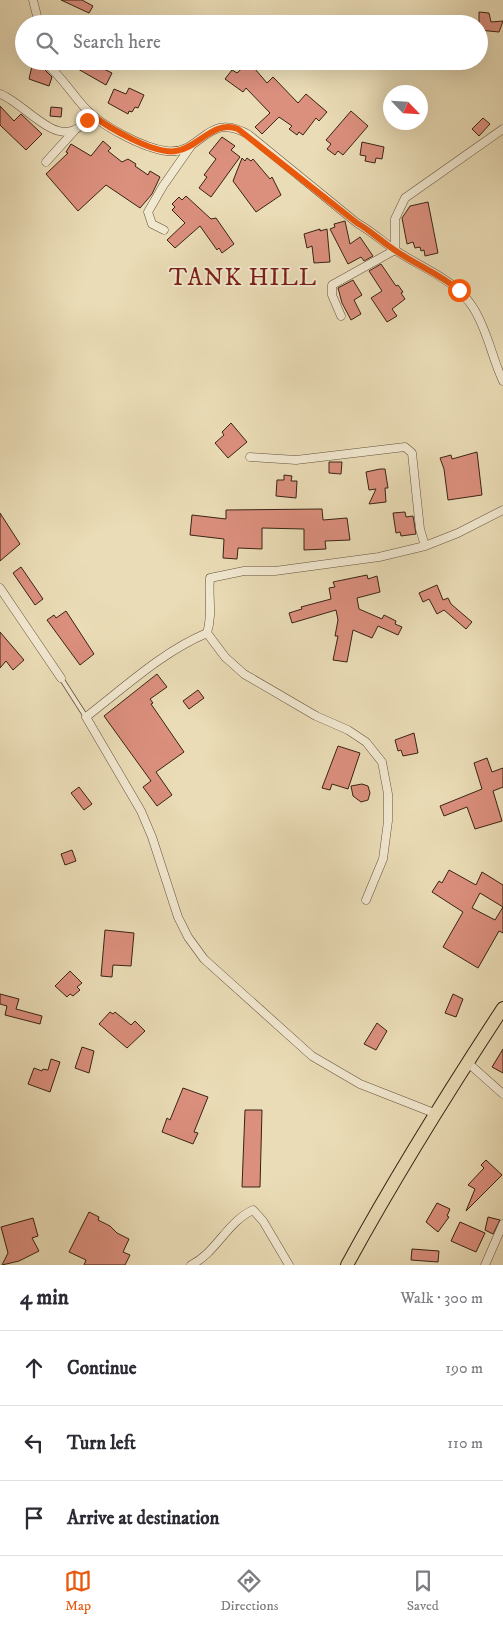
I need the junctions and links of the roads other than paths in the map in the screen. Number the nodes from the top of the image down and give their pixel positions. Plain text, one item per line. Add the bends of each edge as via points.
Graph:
1 (33, 0) edge
2 (37, 15) edge
3 (53, 70) edge
4 (0, 94) edge
5 (92, 115) junction
6 (503, 129) edge
7 (75, 130) junction
8 (192, 145) junction
9 (46, 162) dead end
10 (164, 230) dead end
11 (395, 250) junction
12 (341, 316) dead end
13 (503, 381) edge
14 (250, 457) dead end
15 (503, 510) edge
16 (425, 546) junction
17 (0, 588) edge
18 (207, 633) junction
19 (61, 678) joint
20 (86, 717) junction
21 (366, 900) dead end
22 (503, 1008) edge
23 (467, 1062) junction
24 (503, 1094) edge
25 (434, 1113) junction
26 (503, 1224) edge
27 (191, 1265) edge
28 (289, 1265) edge
29 (347, 1265) edge
30 (485, 1265) edge

1 - 2 street
3 - 5 street
4 - 7 street via 52,129 63,132
5 - 7 street
5 - 8 street via 127,136 160,150 176,151
6 - 11 street via 405,198 395,219
7 - 9 street
8 - 10 street via 148,212 152,224
8 - 11 street via 222,126 238,129 335,207
11 - 12 street via 332,285 332,295
11 - 13 street via 459,290 482,324
14 - 16 street via 296,460 405,447 412,453 420,529
15 - 16 street
16 - 18 street via 379,557 275,571 244,571 210,578 211,620
17 - 19 street
18 - 20 street via 186,641
18 - 21 street via 224,656 244,674 316,716 348,730 366,742 382,762 388,794 383,860
19 - 20 lane
20 - 25 street via 141,811 178,917 204,959 312,1056 360,1084
22 - 23 main road
23 - 24 street
23 - 25 main road
25 - 29 main road
26 - 30 street
27 - 28 street via 253,1210

